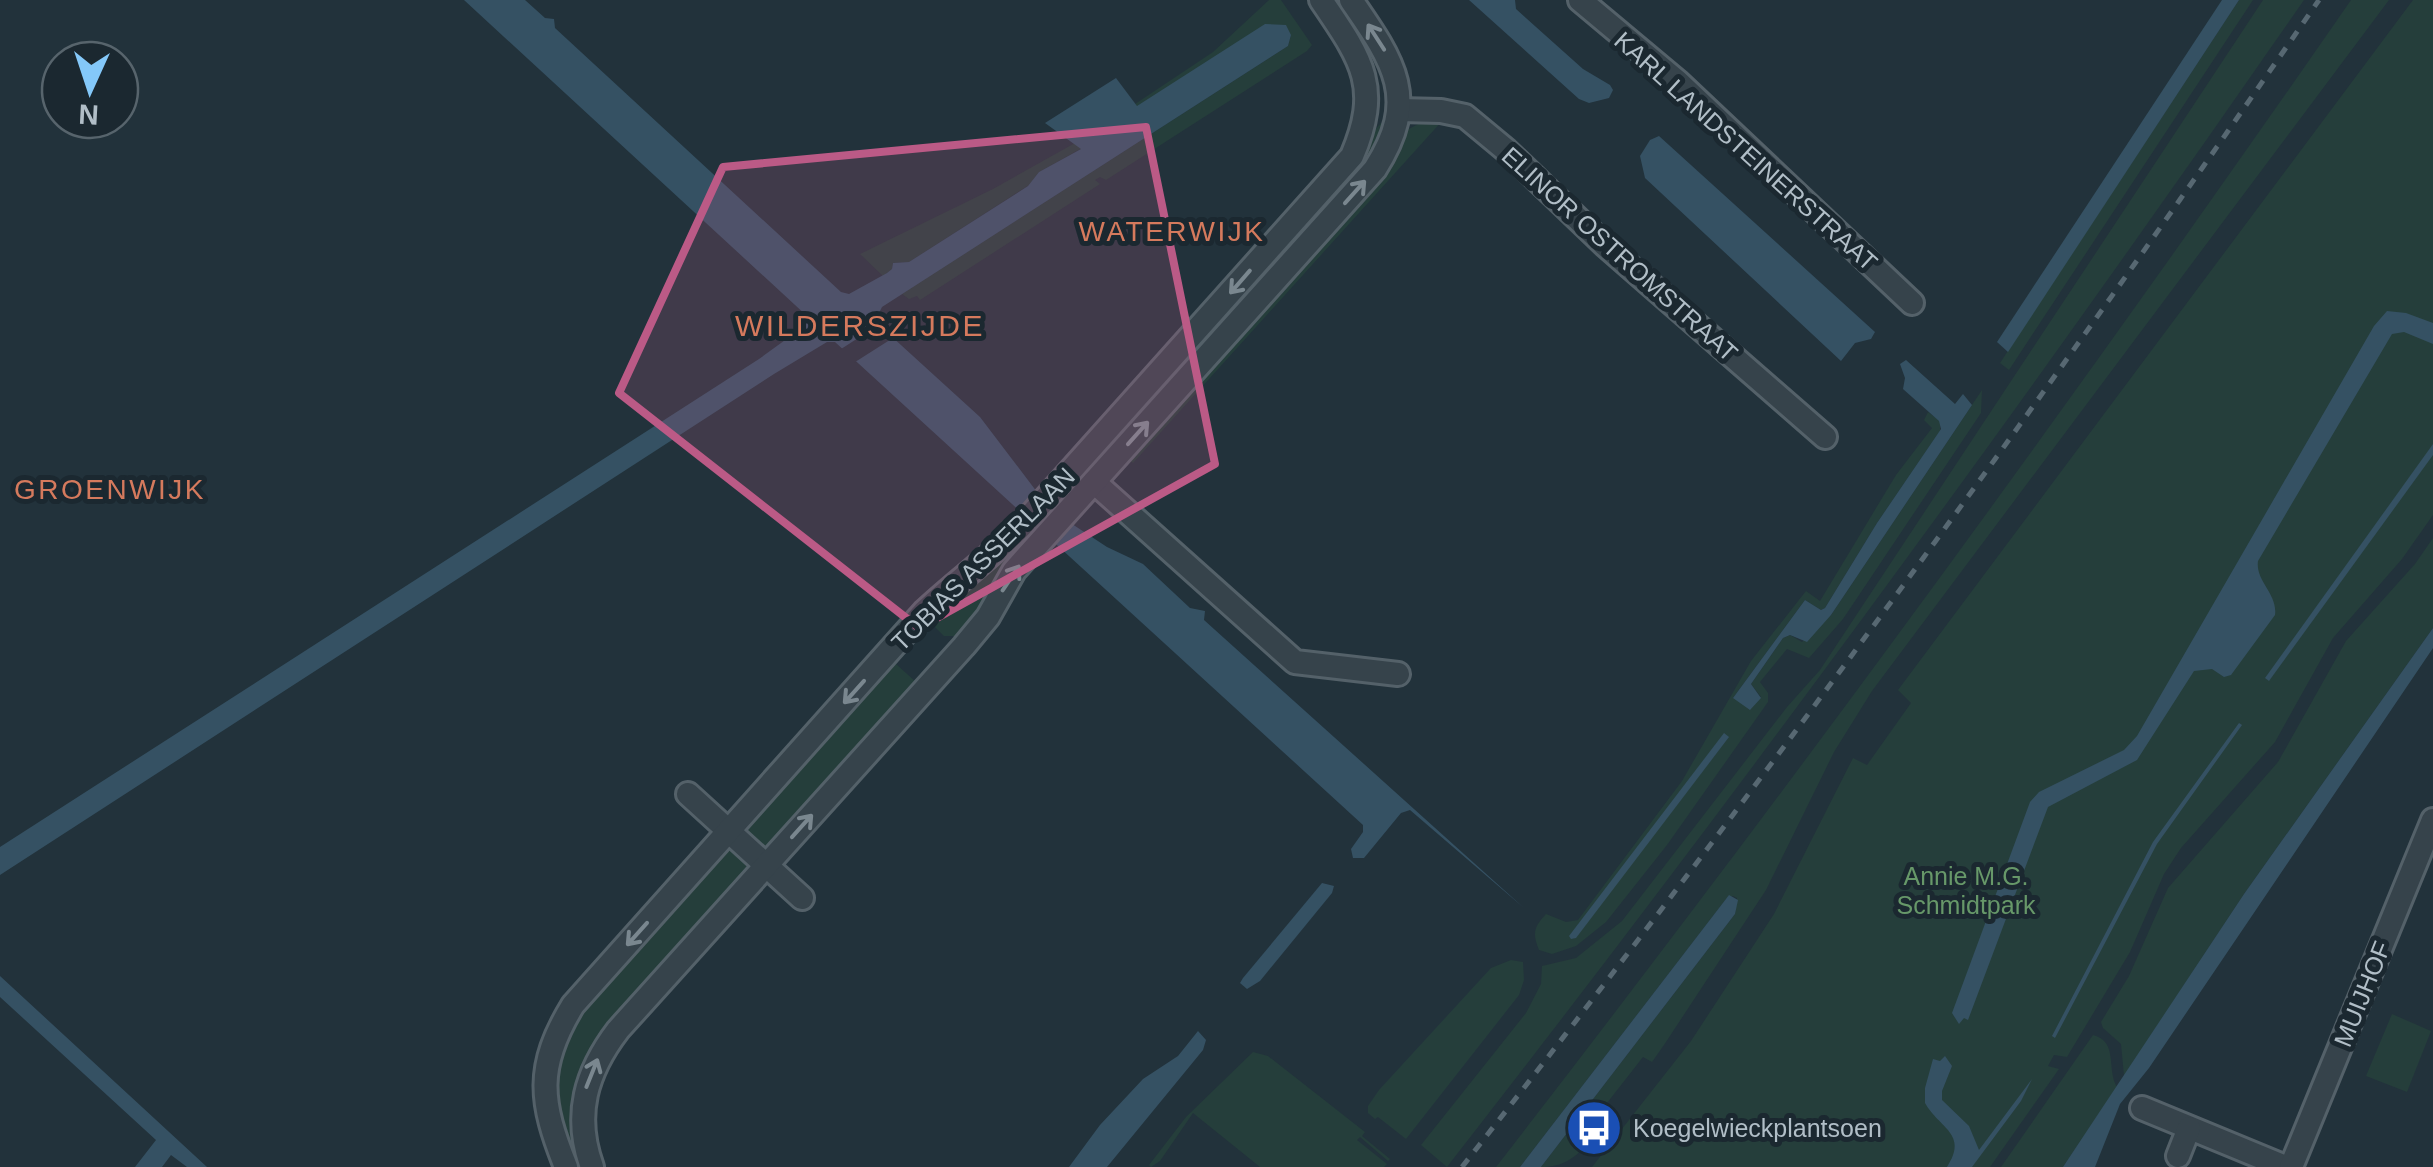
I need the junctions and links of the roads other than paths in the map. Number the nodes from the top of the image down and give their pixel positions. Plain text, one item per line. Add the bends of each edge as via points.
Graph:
1 (1321, 0) edge
2 (1351, 0) edge
3 (1580, 0) edge
4 (1399, 110) junction
5 (1912, 303) dead end
6 (1824, 437) dead end
7 (1094, 482) junction
8 (1398, 674) dead end
9 (688, 794) dead end
10 (2433, 820) edge
11 (730, 832) junction
12 (766, 864) junction
13 (802, 898) dead end
14 (2142, 1108) dead end
15 (2189, 1128) junction
16 (2178, 1156) dead end
17 (566, 1167) edge
18 (592, 1167) edge
19 (2288, 1167) edge

1 -> 11 street, TOBIAS ASSERLAAN via 1365,77 1368,110 1352,156 1022,526 924,612
4 -> 2 street, TOBIAS ASSERLAAN via 1392,64
3 - 5 street, KARL LANDSTEINERSTRAAT via 1678,82
4 - 6 street, ELINOR OSTROMSTRAAT via 1465,116
7 -> 4 street, TOBIAS ASSERLAAN via 1375,170
7 - 8 street via 1295,662
12 -> 7 street, TOBIAS ASSERLAAN via 964,646 1014,571
9 - 11 street
10 - 19 street, MUIJHOF
11 - 12 street
11 -> 17 street, TOBIAS ASSERLAAN via 559,1027 544,1091
12 - 13 street
18 -> 12 street, TOBIAS ASSERLAAN via 582,1124 594,1065
14 - 15 street
15 - 16 street
15 - 19 street

